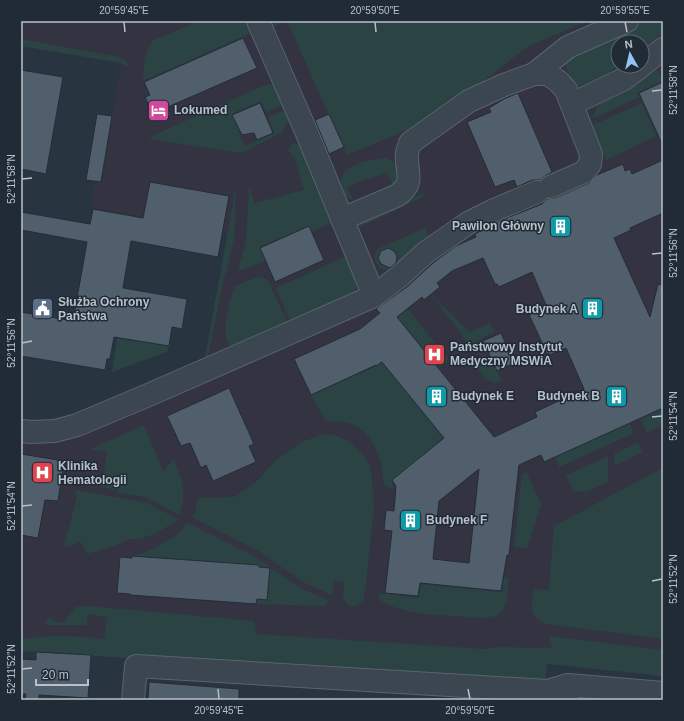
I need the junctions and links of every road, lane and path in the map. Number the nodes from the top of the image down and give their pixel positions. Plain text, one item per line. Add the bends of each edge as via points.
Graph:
1 (258, 21) edge
2 (627, 21) edge
3 (663, 49) edge
4 (650, 58) edge
5 (534, 74) junction
6 (630, 74) edge
7 (572, 104) junction
8 (342, 219) junction
9 (374, 296) junction
10 (21, 431) edge
11 (567, 693) edge
12 (663, 693) edge
13 (133, 700) edge

1 - 8 lane
2 - 5 lane via 568,47
3 - 4 lane
5 - 7 lane via 547,74 558,81 566,90
5 - 8 lane via 470,101 410,143 407,153 408,182 403,192
6 - 7 lane
7 - 9 lane via 591,154 590,164 584,172 468,223 447,244 425,253
8 - 9 lane
9 - 10 lane via 77,425 55,432
11 - 12 lane
11 - 13 lane via 136,666

